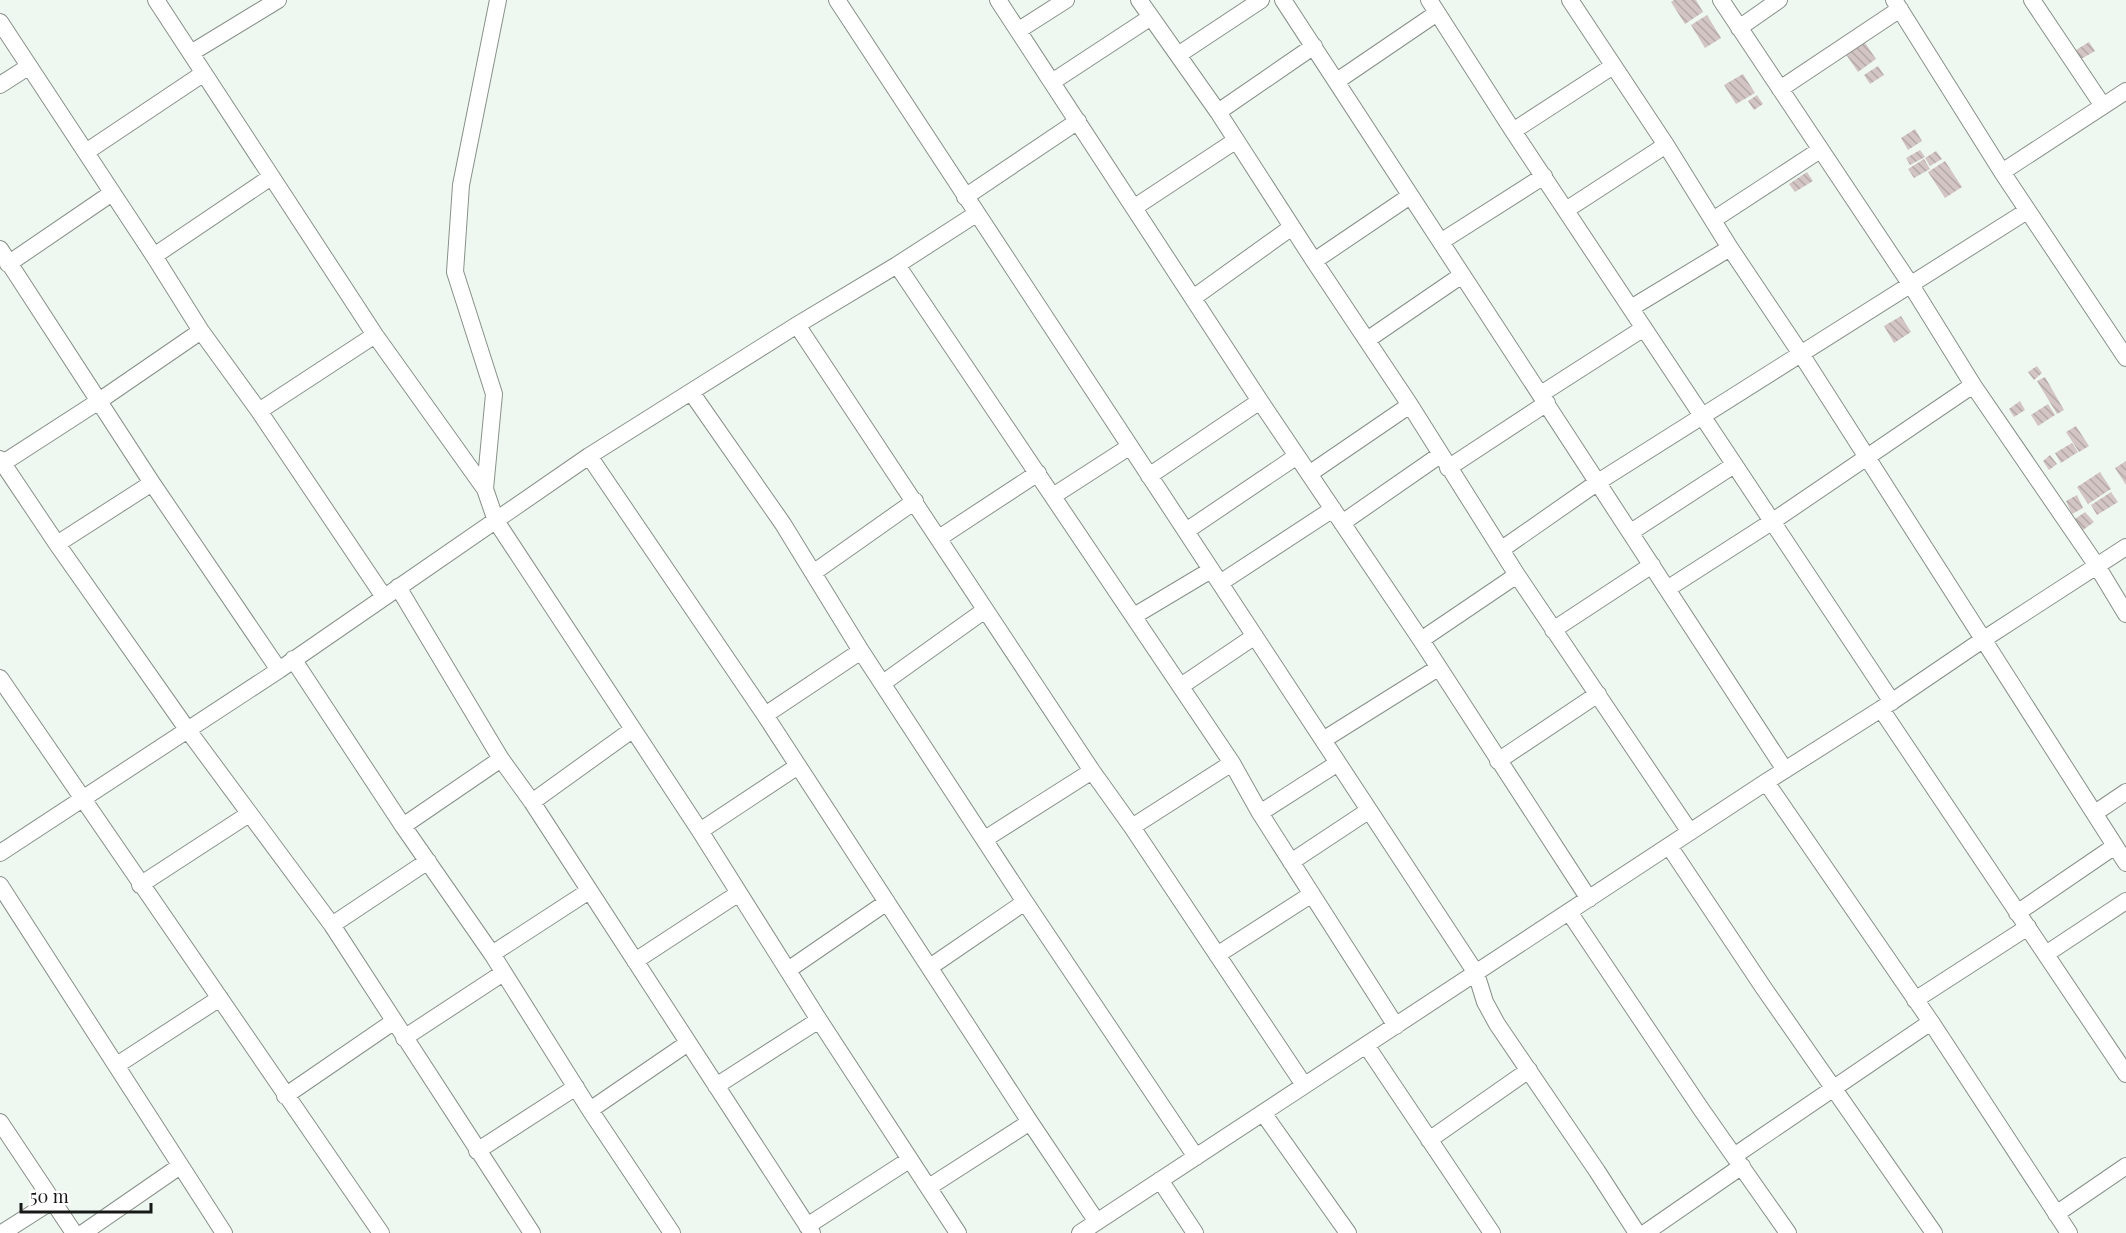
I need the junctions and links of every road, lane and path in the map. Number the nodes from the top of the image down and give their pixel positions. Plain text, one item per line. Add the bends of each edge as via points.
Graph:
1 (156, 0) edge
2 (278, 0) edge
3 (498, 0) edge
4 (837, 0) edge
5 (998, 0) edge
6 (1066, 0) edge
7 (1139, 0) edge
8 (1261, 0) edge
9 (1283, 0) edge
10 (1570, 0) edge
11 (1721, 0) edge
12 (1779, 0) edge
13 (2032, 0) edge
14 (260, 5) edge
15 (1897, 5) edge
16 (1433, 7) edge
17 (1150, 16) junction
18 (0, 22) edge
19 (1739, 28) junction
20 (1019, 30) junction
21 (1314, 46) junction
22 (191, 54) junction
23 (1178, 55) junction
24 (1613, 66) junction
25 (28, 67) junction
26 (204, 73) junction
27 (1337, 81) junction
28 (1053, 82) junction
29 (0, 85) edge
30 (1780, 89) junction
31 (2126, 91) edge
32 (2103, 106) junction
33 (1218, 112) junction
34 (1078, 121) junction
35 (1513, 131) junction
36 (1235, 141) junction
37 (1666, 145) junction
38 (1820, 150) junction
39 (86, 152) junction
40 (2002, 172) junction
41 (1544, 176) junction
42 (272, 177) junction
43 (112, 193) junction
44 (1410, 196) junction
45 (965, 197) junction
46 (1135, 207) junction
47 (1566, 210) junction
48 (2027, 211) junction
49 (976, 214) junction
50 (1713, 220) junction
51 (1292, 227) junction
52 (1442, 241) junction
53 (1730, 248) junction
54 (154, 256) junction
55 (4, 257) edge
56 (1314, 261) junction
57 (897, 266) junction
58 (1462, 275) junction
59 (1911, 285) junction
60 (1194, 298) junction
61 (1631, 308) junction
62 (797, 325) junction
63 (1644, 328) junction
64 (201, 331) junction
65 (375, 335) junction
66 (1367, 340) junction
67 (1801, 354) junction
68 (2126, 358) edge
69 (1973, 385) junction
70 (691, 392) junction
71 (1544, 399) junction
72 (99, 401) junction
73 (1260, 401) junction
74 (1410, 405) junction
75 (259, 411) junction
76 (1704, 417) junction
77 (1129, 447) junction
78 (590, 456) junction
79 (1297, 456) junction
80 (1866, 457) junction
81 (1444, 461) junction
82 (1, 462) edge
83 (1734, 465) junction
84 (1038, 473) junction
85 (1309, 474) junction
86 (1149, 476) junction
87 (1598, 482) junction
88 (152, 483) junction
89 (485, 489) junction
90 (1053, 496) junction
91 (915, 501) junction
92 (1337, 516) junction
93 (496, 521) junction
94 (1773, 521) junction
95 (1185, 531) junction
96 (1631, 532) junction
97 (939, 538) junction
98 (57, 544) junction
99 (2126, 547) edge
100 (1502, 549) junction
101 (1652, 565) junction
102 (2097, 566) junction
103 (813, 573) junction
104 (1517, 575) junction
105 (1215, 576) junction
106 (398, 587) junction
107 (1667, 588) junction
108 (384, 597) junction
109 (985, 610) junction
110 (2126, 614) edge
111 (1134, 616) junction
112 (1553, 630) junction
113 (1255, 636) junction
114 (1984, 639) junction
115 (1421, 640) junction
116 (861, 651) junction
117 (293, 659) junction
118 (1438, 668) junction
119 (279, 670) junction
120 (0, 678) edge
121 (883, 683) junction
122 (1181, 686) junction
123 (1598, 694) junction
124 (1887, 706) junction
125 (765, 715) junction
126 (187, 729) junction
127 (632, 730) junction
128 (1323, 740) junction
129 (501, 759) junction
130 (1498, 761) junction
131 (1232, 763) junction
132 (1338, 763) junction
133 (798, 766) junction
134 (1785, 770) junction
135 (1092, 771) junction
136 (1766, 782) junction
137 (2126, 792) edge
138 (82, 799) junction
139 (532, 802) junction
140 (1368, 811) junction
141 (1260, 813) junction
142 (2095, 813) junction
143 (249, 814) junction
144 (403, 826) junction
145 (1132, 827) junction
146 (700, 831) junction
147 (1690, 832) junction
148 (985, 839) junction
149 (1669, 846) junction
150 (2115, 846) junction
151 (0, 853) edge
152 (428, 861) junction
153 (1292, 862) junction
154 (2126, 863) edge
155 (0, 885) edge
156 (140, 885) junction
157 (589, 891) junction
158 (739, 893) junction
159 (1312, 894) junction
160 (1588, 899) junction
161 (2126, 901) edge
162 (887, 902) junction
163 (1025, 902) junction
164 (1569, 912) junction
165 (2017, 913) junction
166 (332, 925) junction
167 (2028, 927) junction
168 (492, 954) junction
169 (2046, 954) junction
170 (1217, 955) junction
171 (635, 961) junction
172 (930, 967) junction
173 (788, 970) junction
174 (503, 973) junction
175 (1476, 973) junction
176 (220, 998) junction
177 (1915, 1000) junction
178 (819, 1020) junction
179 (393, 1022) junction
180 (1931, 1022) junction
181 (1396, 1026) junction
182 (404, 1038) junction
183 (688, 1043) junction
184 (1366, 1045) junction
185 (2120, 1053) edge
186 (117, 1065) junction
187 (1529, 1070) junction
188 (2126, 1074) edge
189 (1304, 1085) junction
190 (717, 1086) junction
191 (576, 1087) junction
192 (1834, 1088) junction
193 (285, 1096) junction
194 (590, 1110) junction
195 (1263, 1113) junction
196 (1030, 1122) junction
197 (1, 1124) edge
198 (1430, 1140) junction
199 (477, 1151) junction
200 (1196, 1157) junction
201 (909, 1160) junction
202 (1738, 1161) junction
203 (180, 1166) junction
204 (2126, 1166) edge
205 (1160, 1180) junction
206 (929, 1187) junction
207 (52, 1201) junction
208 (2056, 1214) junction
209 (1097, 1222) junction
210 (809, 1230) edge
211 (2, 1233) edge
212 (74, 1233) edge
213 (83, 1233) edge
214 (224, 1233) edge
215 (381, 1233) edge
216 (532, 1233) edge
217 (672, 1233) edge
218 (958, 1233) edge
219 (1080, 1233) edge
220 (1196, 1233) edge
221 (1348, 1233) edge
222 (1492, 1233) edge
223 (1636, 1233) edge
224 (1645, 1233) edge
225 (1788, 1233) edge
226 (1934, 1233) edge
227 (2069, 1233) edge

1 - 22 street
2 - 14 street
3 - 89 street via 461,185 455,272 494,394
4 - 45 street
5 - 20 street
6 - 20 street
7 - 17 street
8 - 23 street
9 - 21 street
10 - 24 street
11 - 19 street
12 - 19 street
13 - 32 street
14 - 22 street
15 - 30 street
15 - 40 street
16 - 27 street
16 - 35 street
17 - 23 street
17 - 28 street
18 - 25 street
19 - 30 street
20 - 28 street
21 - 27 street
21 - 33 street
22 - 26 street
23 - 33 street
24 - 35 street
24 - 37 street
25 - 29 street
25 - 39 street
26 - 39 street
26 - 42 street
27 - 44 street
28 - 34 street
30 - 38 street
31 - 32 street
32 - 40 street
33 - 36 street
34 - 45 street
34 - 46 street
35 - 41 street
36 - 46 street
36 - 51 street
37 - 47 street
37 - 50 street
38 - 50 street
38 - 59 street
39 - 43 street
40 - 48 street
41 - 47 street
41 - 52 street
42 - 54 street
42 - 65 street
43 - 54 street
43 - 55 street
44 - 52 street
44 - 56 street
45 - 49 street
46 - 60 street
47 - 61 street
48 - 59 street
48 - 68 street
49 - 57 street
49 - 77 street
50 - 53 street
51 - 56 street
51 - 60 street
52 - 58 street
53 - 61 street
53 - 67 street
54 - 64 street
55 - 72 street
56 - 66 street
57 - 62 street
57 - 84 street
58 - 66 street
58 - 71 street
59 - 67 street
59 - 69 street
60 - 73 street
61 - 63 street
62 - 70 street
62 - 91 street
63 - 71 street
63 - 76 street
64 - 72 street
64 - 75 street
65 - 75 street
65 - 89 street
66 - 74 street
67 - 76 street
67 - 80 street
69 - 80 street
69 - 102 street
70 - 78 street
70 - 103 street
71 - 81 street
71 - 87 street
72 - 82 street
72 - 88 street
73 - 79 street
73 - 86 street
74 - 81 street
74 - 85 street
75 - 108 street
76 - 83 street
76 - 87 street
77 - 86 street
77 - 90 street
78 - 93 street
78 - 125 street
79 - 85 street
79 - 95 street
80 - 94 street
80 - 114 street
81 - 92 street
81 - 100 street
82 - 98 street
83 - 94 street
83 - 96 street
84 - 90 street
84 - 97 street
85 - 92 street
86 - 95 street
87 - 96 street
87 - 100 street
88 - 98 street
88 - 119 street
89 - 93 street
90 - 111 street
91 - 97 street
91 - 103 street
92 - 105 street
92 - 115 street
93 - 106 street
93 - 127 street
94 - 107 street
94 - 124 street
95 - 105 street
96 - 101 street
97 - 109 street
98 - 126 street
99 - 102 street
100 - 104 street
101 - 107 street
101 - 112 street
102 - 110 street
102 - 114 street
103 - 116 street
104 - 112 street
104 - 115 street
105 - 111 street
105 - 113 street
106 - 108 street
106 - 129 street
107 - 134 street
108 - 117 street
109 - 121 street
109 - 135 street
111 - 122 street
112 - 123 street
113 - 122 street
113 - 128 street
114 - 124 street
114 - 142 street
115 - 118 street
116 - 121 street
116 - 125 street
117 - 119 street
117 - 144 street
118 - 128 street
118 - 130 street
119 - 126 street
120 - 138 street
121 - 148 street
122 - 131 street
123 - 130 street
123 - 147 street
124 - 134 street
124 - 165 street
125 - 133 street
126 - 138 street
126 - 143 street
127 - 139 street
127 - 146 street
128 - 132 street
129 - 139 street
129 - 144 street
130 - 160 street
131 - 141 street
131 - 145 street
132 - 140 street
132 - 141 street
133 - 146 street
133 - 162 street
134 - 136 street
135 - 145 street
135 - 148 street
136 - 147 street
136 - 177 street
137 - 142 street
138 - 151 street
138 - 156 street
139 - 157 street
140 - 153 street
140 - 175 street
141 - 153 street
142 - 150 street
143 - 156 street
143 - 166 street
144 - 152 street
145 - 170 street
146 - 158 street
147 - 149 street
148 - 163 street
149 - 160 street
149 - 192 street
150 - 154 street
150 - 165 street
152 - 166 street
152 - 168 street
153 - 159 street
155 - 186 street
156 - 176 street
157 - 168 street
157 - 171 street
158 - 171 street
158 - 173 street
159 - 170 street
159 - 181 street
160 - 164 street
161 - 169 street
162 - 172 street
162 - 173 street
163 - 172 street
163 - 200 street
164 - 175 street
164 - 202 street
165 - 167 street
166 - 179 street
167 - 169 street
167 - 177 street
168 - 174 street
169 - 185 street
170 - 189 street
171 - 183 street
172 - 196 street
173 - 178 street
174 - 182 street
174 - 191 street
175 - 181 street
175 - 187 street via 1497,1024
176 - 186 street
176 - 193 street
177 - 180 street
178 - 190 street
178 - 201 street
179 - 182 street
179 - 193 street
180 - 192 street
180 - 208 street
181 - 184 street
182 - 199 street
183 - 190 street
183 - 194 street
184 - 189 street
184 - 198 street
185 - 188 street
186 - 203 street
187 - 198 street
187 - 223 street
189 - 195 street
190 - 210 street
191 - 194 street
191 - 199 street
192 - 202 street
192 - 226 street
193 - 215 street
194 - 217 street
195 - 200 street
195 - 221 street
196 - 206 street
196 - 209 street
197 - 207 street
198 - 222 street
199 - 216 street
200 - 205 street
201 - 206 street
201 - 210 street
202 - 224 street
202 - 225 street
203 - 213 street
203 - 214 street
204 - 208 street
205 - 209 street
205 - 220 street
206 - 218 street
207 - 211 street
207 - 212 street
208 - 227 street
209 - 219 street

